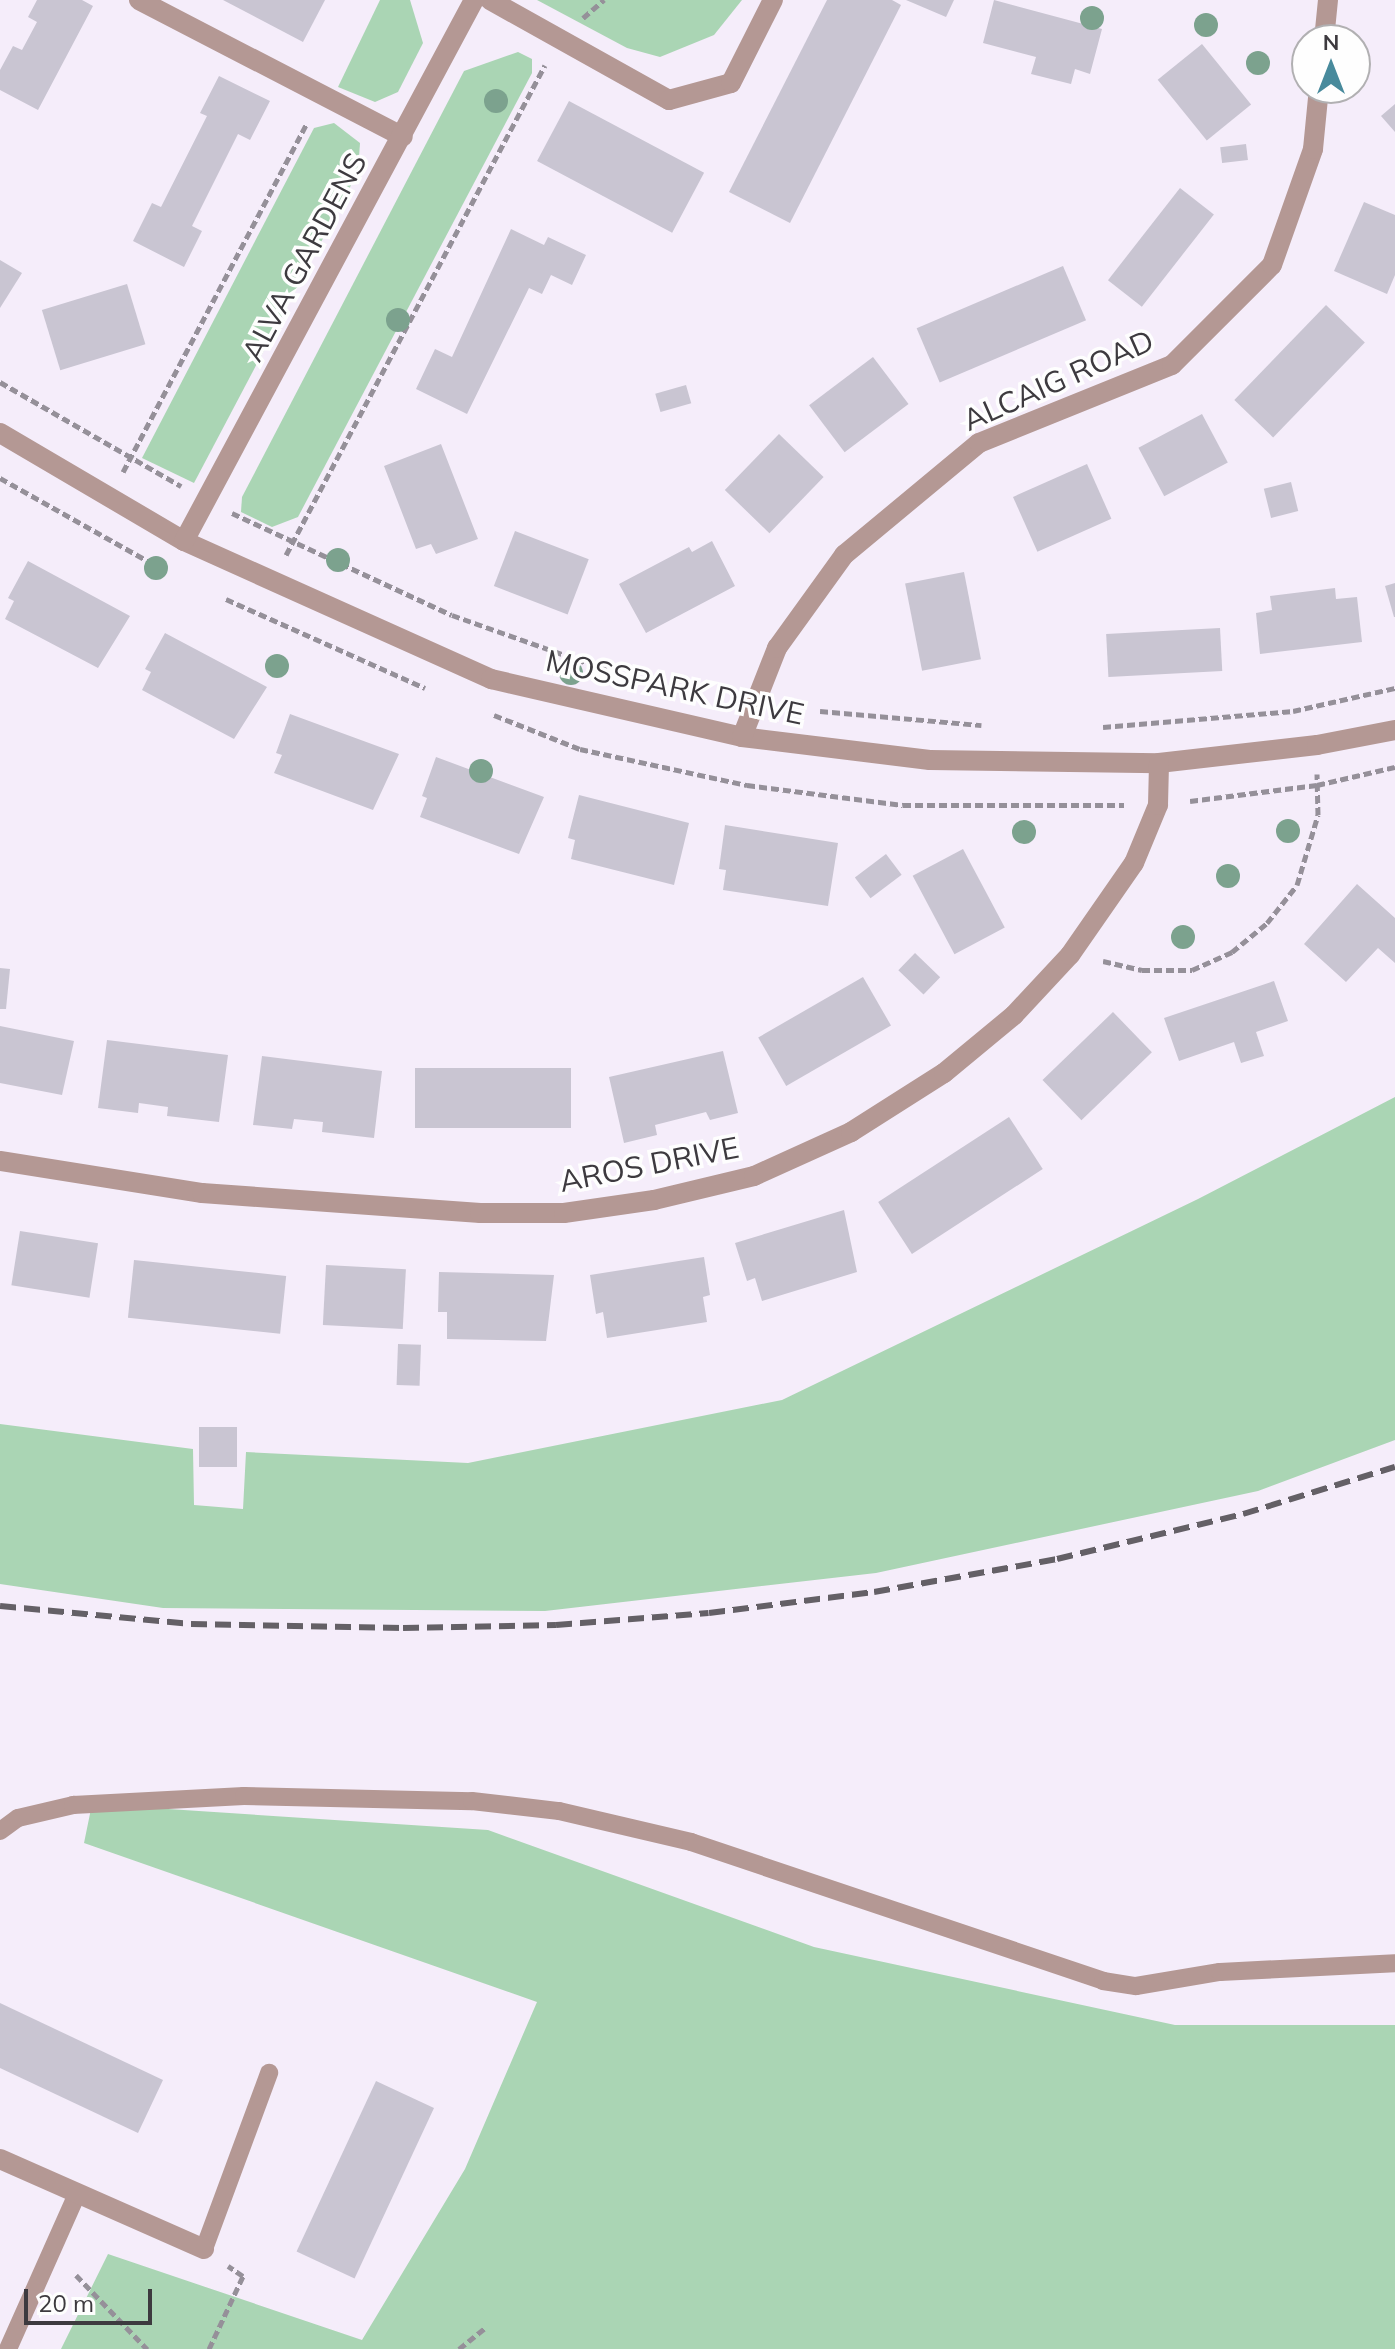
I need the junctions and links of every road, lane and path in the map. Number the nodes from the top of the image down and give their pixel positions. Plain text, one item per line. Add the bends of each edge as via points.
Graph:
1 (139, 0) edge
2 (474, 0) edge
3 (490, 0) edge
4 (773, 0) edge
5 (1328, 0) edge
6 (1326, 24) edge
7 (559, 38) junction
8 (322, 95) junction
9 (1317, 104) edge
10 (403, 137) junction
11 (0, 382) edge
12 (0, 433) edge
13 (130, 458) junction
14 (110, 497) junction
15 (206, 500) junction
16 (184, 541) junction
17 (292, 544) junction
18 (273, 581) junction
19 (619, 674) dead end
20 (1395, 688) edge
21 (811, 710) dead end
22 (984, 726) dead end
23 (1090, 727) dead end
24 (1395, 730) edge
25 (742, 737) junction
26 (1317, 745) junction
27 (1159, 763) junction
28 (1070, 955) junction
29 (0, 1161) edge
30 (0, 1831) edge
31 (1395, 1963) edge
32 (269, 2073) dead end
33 (0, 2159) edge
34 (76, 2196) junction
35 (204, 2249) junction
36 (53, 2251) junction
37 (486, 2327) dead end
38 (8, 2349) edge
39 (147, 2349) edge
40 (209, 2349) edge
41 (459, 2349) edge

1 - 8 street
2 - 10 street, ALVA GARDENS
3 - 7 street
4 - 7 street via 731,83 669,100
5 - 6 street
7 - 17 path
8 - 10 street
8 - 13 path
9 - 25 street, ALCAIG ROAD via 1313,149 1272,265 1172,365 979,443 844,555 777,648
10 - 15 street, ALVA GARDENS
11 - 13 path
12 - 14 street, MOSSPARK DRIVE
13 - 14 path
13 - 15 path
14 - 16 street, MOSSPARK DRIVE
15 - 16 street, ALVA GARDENS
15 - 17 path
16 - 18 street, MOSSPARK DRIVE
17 - 18 path
17 - 19 path via 452,615
18 - 25 street, MOSSPARK DRIVE via 491,679
20 - 23 path via 1293,711
21 - 22 path
24 - 26 street, MOSSPARK DRIVE
25 - 27 street, MOSSPARK DRIVE via 930,760
26 - 27 street, MOSSPARK DRIVE
26 - 28 path via 1318,815 1297,885 1267,923 1232,952 1192,970 1142,970
27 - 28 street, AROS DRIVE via 1158,805 1134,863
28 - 29 street, AROS DRIVE via 1014,1015 944,1073 851,1132 754,1176 654,1200 564,1213 480,1213 202,1193
30 - 31 lane via 18,1818 73,1805 244,1796 472,1801 559,1811 691,1842 1103,1981 1136,1986 1220,1972
32 - 35 lane
33 - 34 street
34 - 35 street
34 - 36 lane
35 - 40 path via 243,2276
36 - 38 lane
36 - 39 path
37 - 41 path

